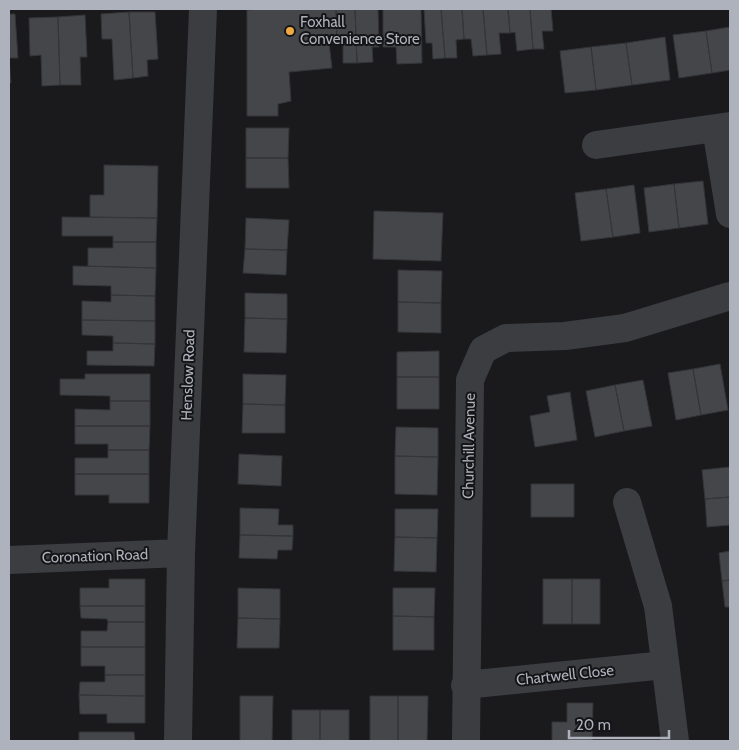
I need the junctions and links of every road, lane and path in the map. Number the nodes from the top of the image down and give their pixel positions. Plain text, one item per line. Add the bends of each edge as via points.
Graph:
1 (203, 9) edge
2 (723, 127) edge
3 (596, 145) dead end
4 (730, 214) edge
5 (730, 296) edge
6 (627, 502) dead end
7 (181, 553) junction
8 (9, 560) edge
9 (665, 665) junction
10 (465, 685) junction
11 (178, 741) edge
12 (466, 741) edge
13 (675, 741) edge

1 - 7 street, Henslow Road
2 - 3 street
2 - 4 street
5 - 10 street, Churchill Avenue via 625,328 565,336 506,338 483,350 470,380
6 - 9 street via 658,606
7 - 8 street, Coronation Road
7 - 11 street, Henslow Road
9 - 10 street, Chartwell Close
9 - 13 street
10 - 12 street, Churchill Avenue

